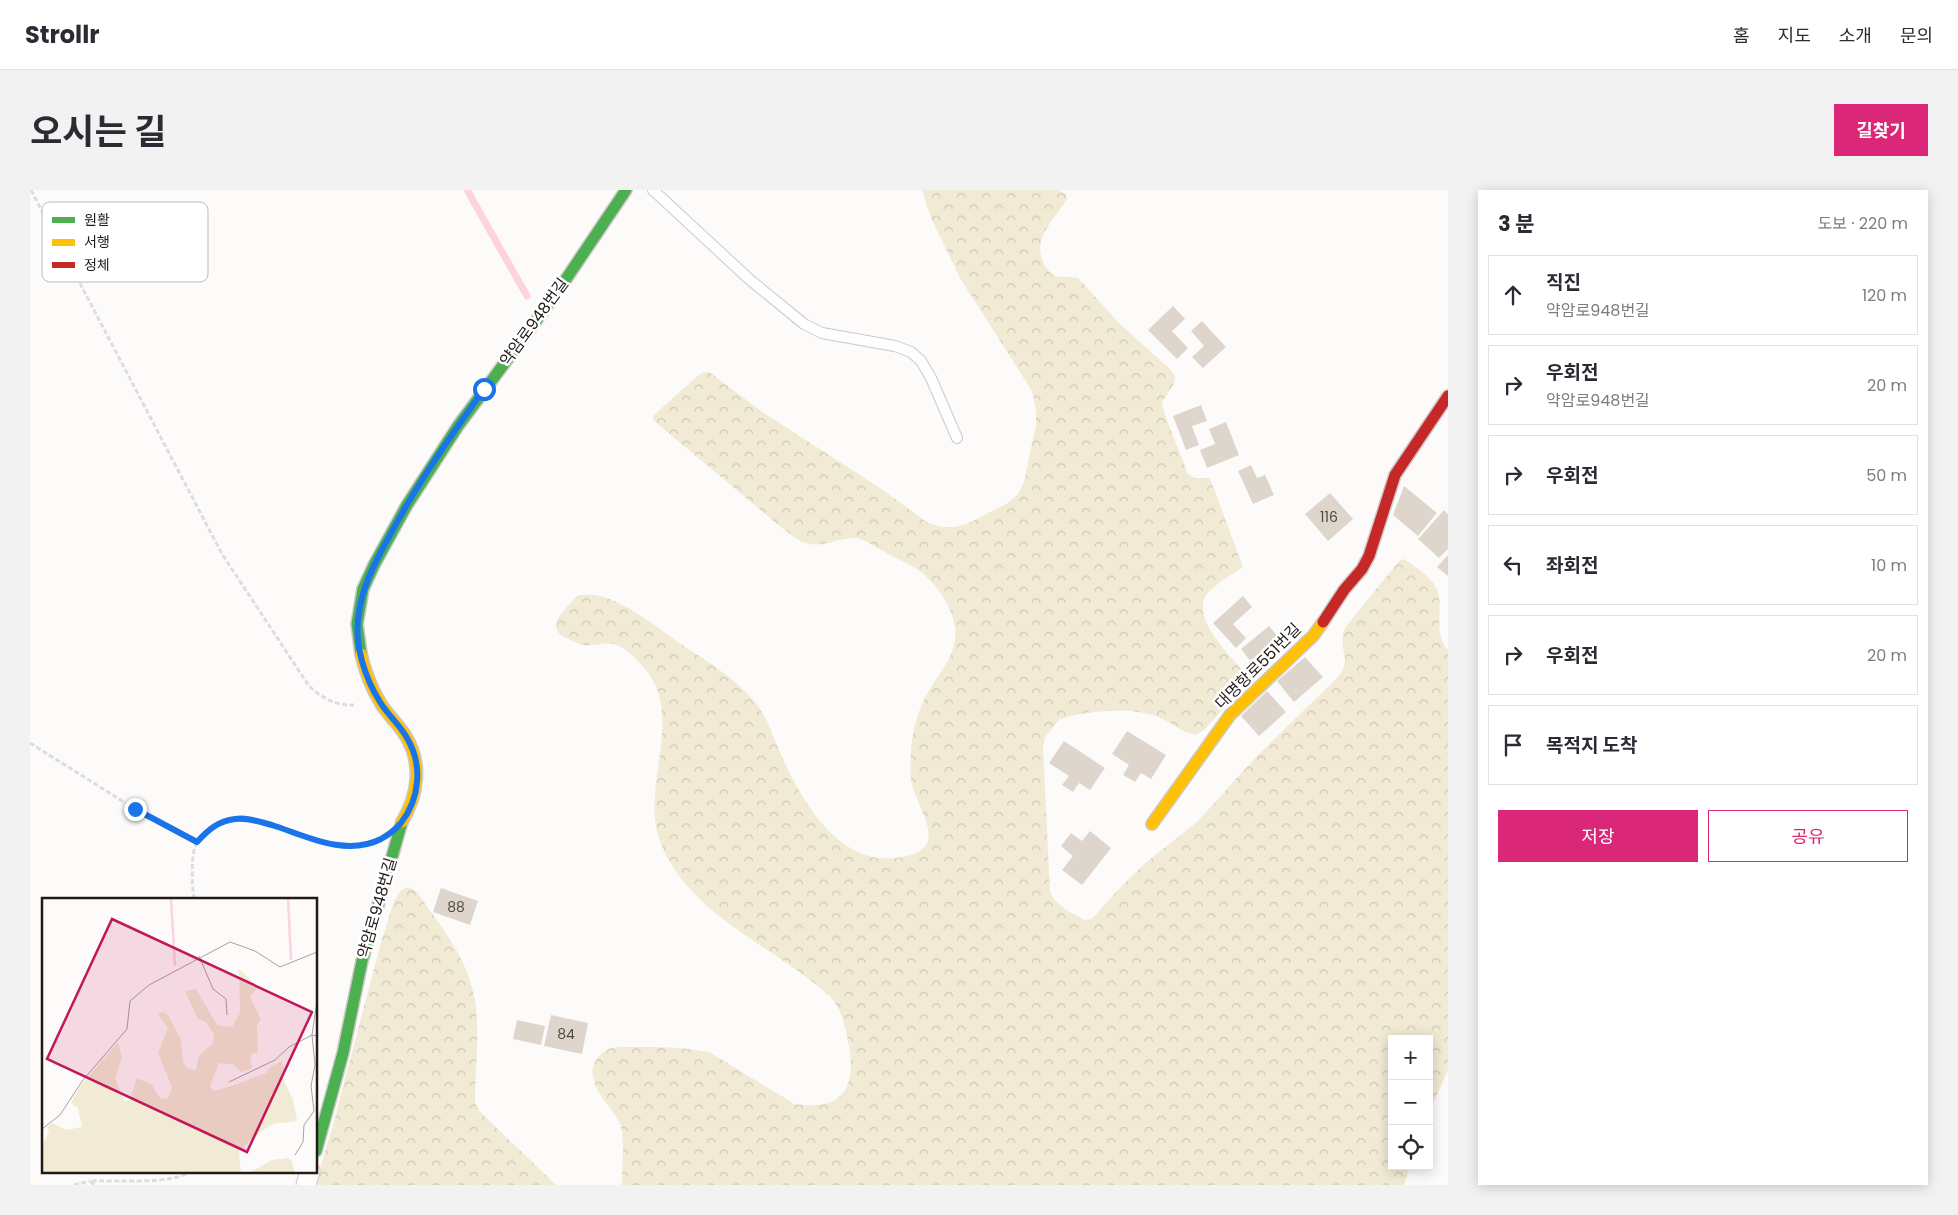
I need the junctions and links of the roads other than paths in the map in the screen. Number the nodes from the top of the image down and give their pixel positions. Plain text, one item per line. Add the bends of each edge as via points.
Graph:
1 (626, 190) edge
2 (652, 190) edge
3 (1448, 396) edge
4 (957, 438) dead end
5 (1152, 824) dead end
6 (318, 1144) edge
7 (310, 1172) edge
8 (306, 1185) edge

1 - 6 street, 약암로948번길 via 556,294 424,474 372,569 360,602 357,622 363,664 380,702 407,737 418,771 416,793 400,825 362,961 343,1053
2 - 4 lane via 749,279 804,324 822,333 895,346 911,352 931,378
3 - 5 street, 대명항로551번길 via 1395,475 1362,569 1313,636 1230,715
7 - 8 street

